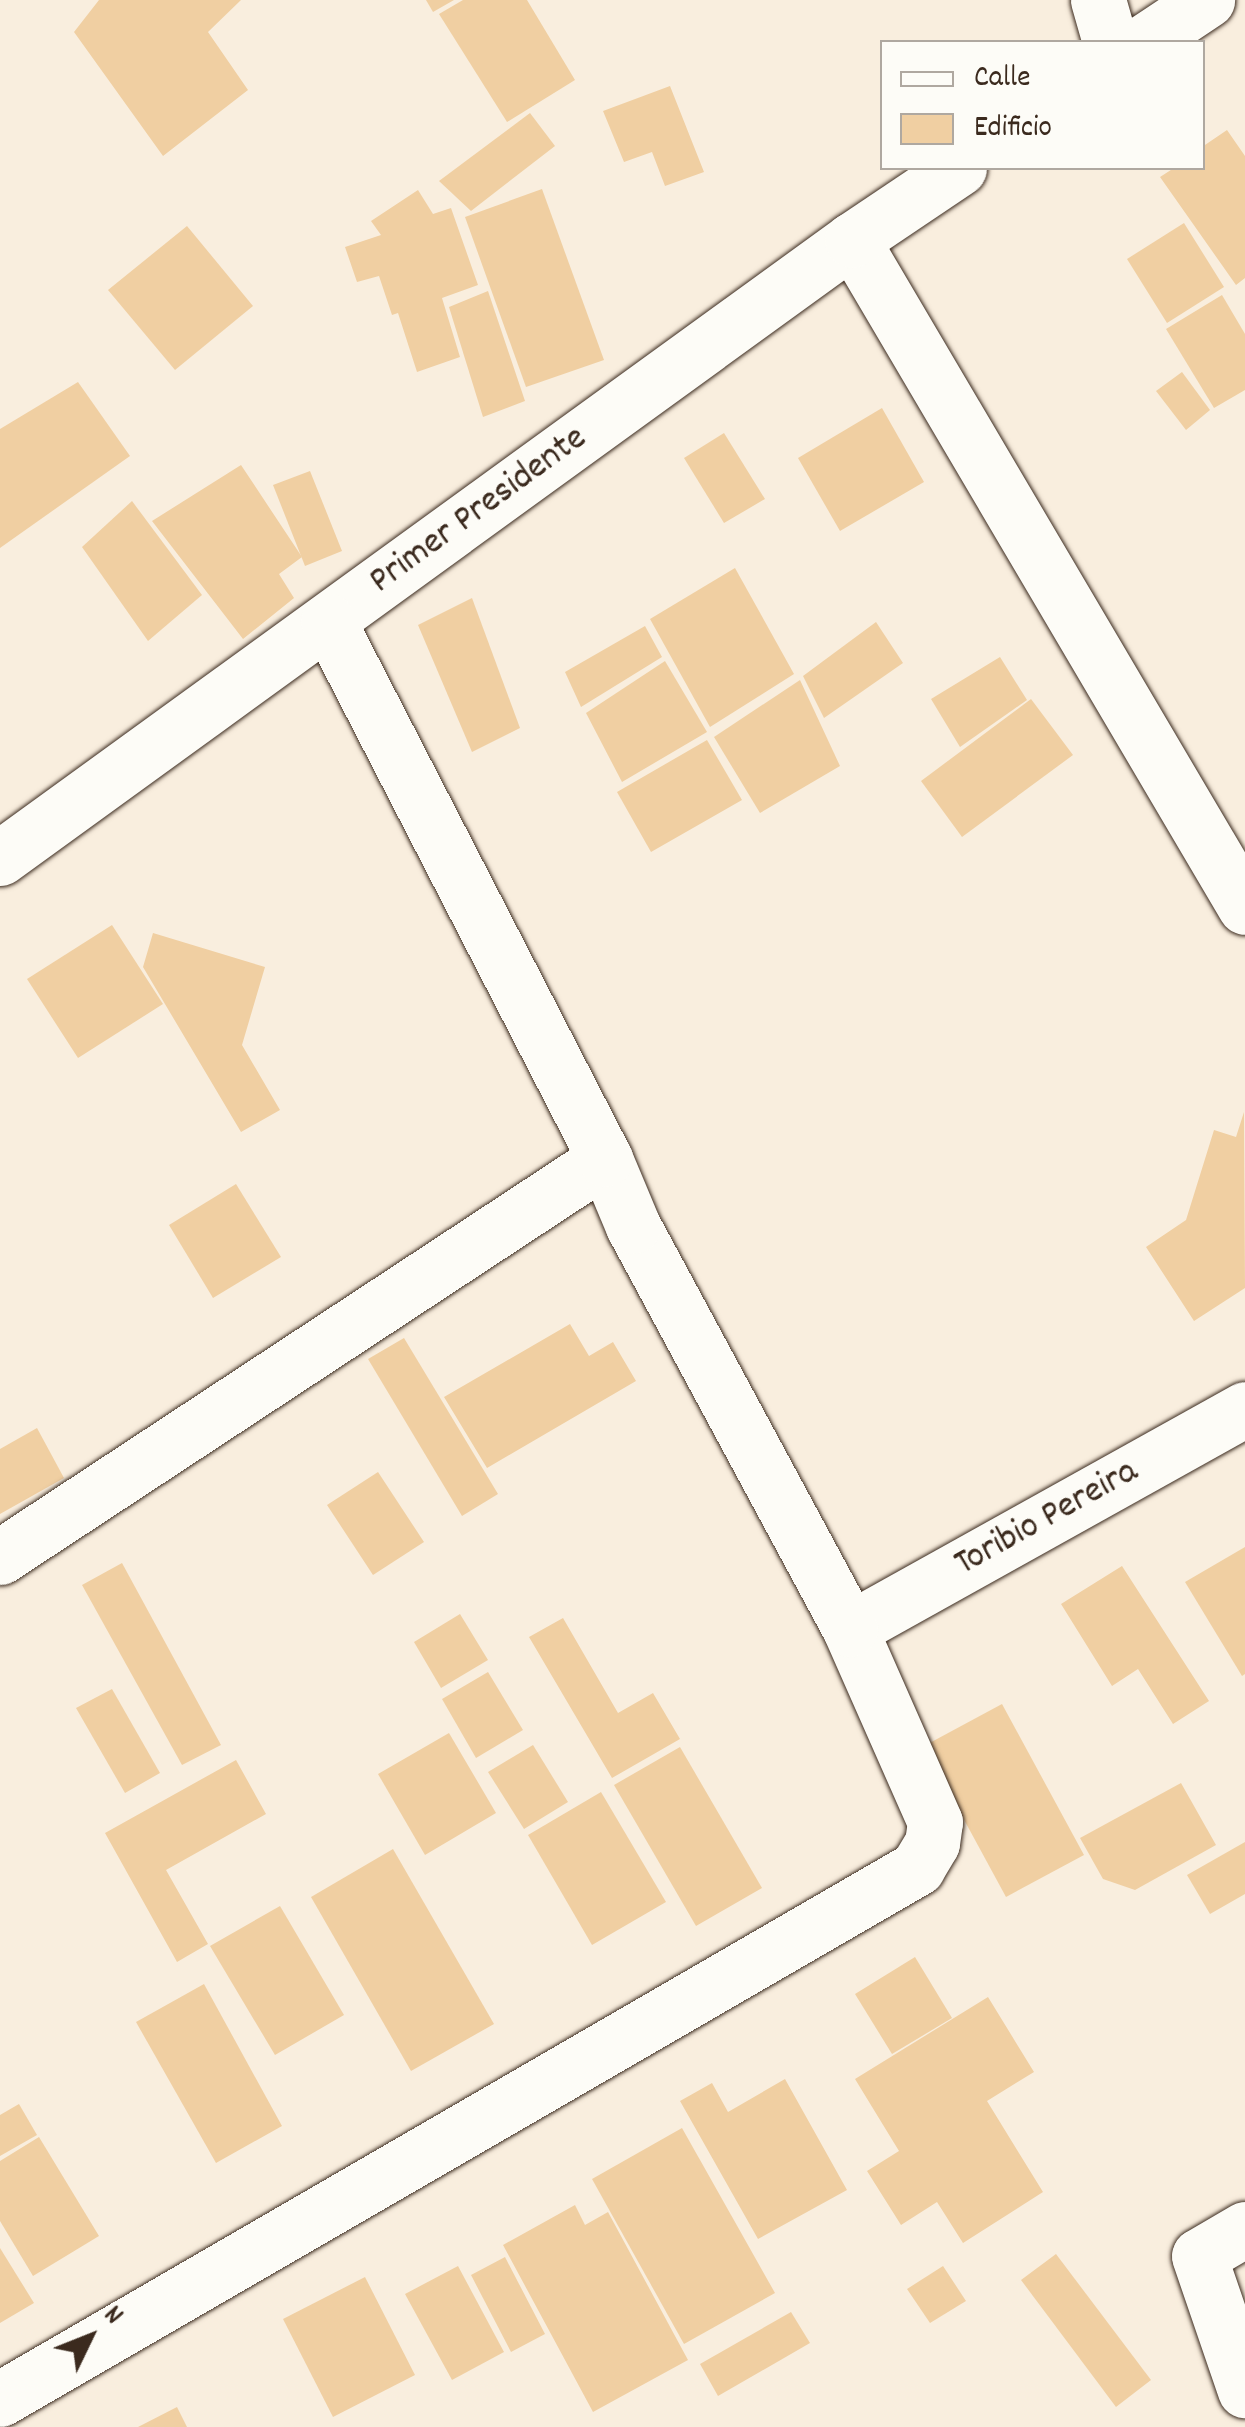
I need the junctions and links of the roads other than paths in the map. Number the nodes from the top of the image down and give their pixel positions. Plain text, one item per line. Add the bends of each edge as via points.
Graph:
1 (1098, 0) edge
2 (1206, 0) edge
3 (1109, 40) edge
4 (1147, 40) edge
5 (957, 170) edge
6 (852, 240) junction
7 (328, 621) junction
8 (0, 858) edge
9 (1245, 906) edge
10 (605, 1159) junction
11 (1245, 1409) edge
12 (0, 1557) edge
13 (850, 1629) junction
14 (1245, 2230) edge
15 (1245, 2390) edge
16 (0, 2399) edge

1 - 3 street
2 - 4 street
5 - 6 street, Primer Presidente
6 - 7 street, Primer Presidente
6 - 9 street
7 - 8 street, Primer Presidente
7 - 10 street
10 - 12 street
10 - 13 street via 633,1226
11 - 13 street, Toribio Pereira
13 - 16 street via 935,1822 917,1868
14 - 15 street via 1199,2256

